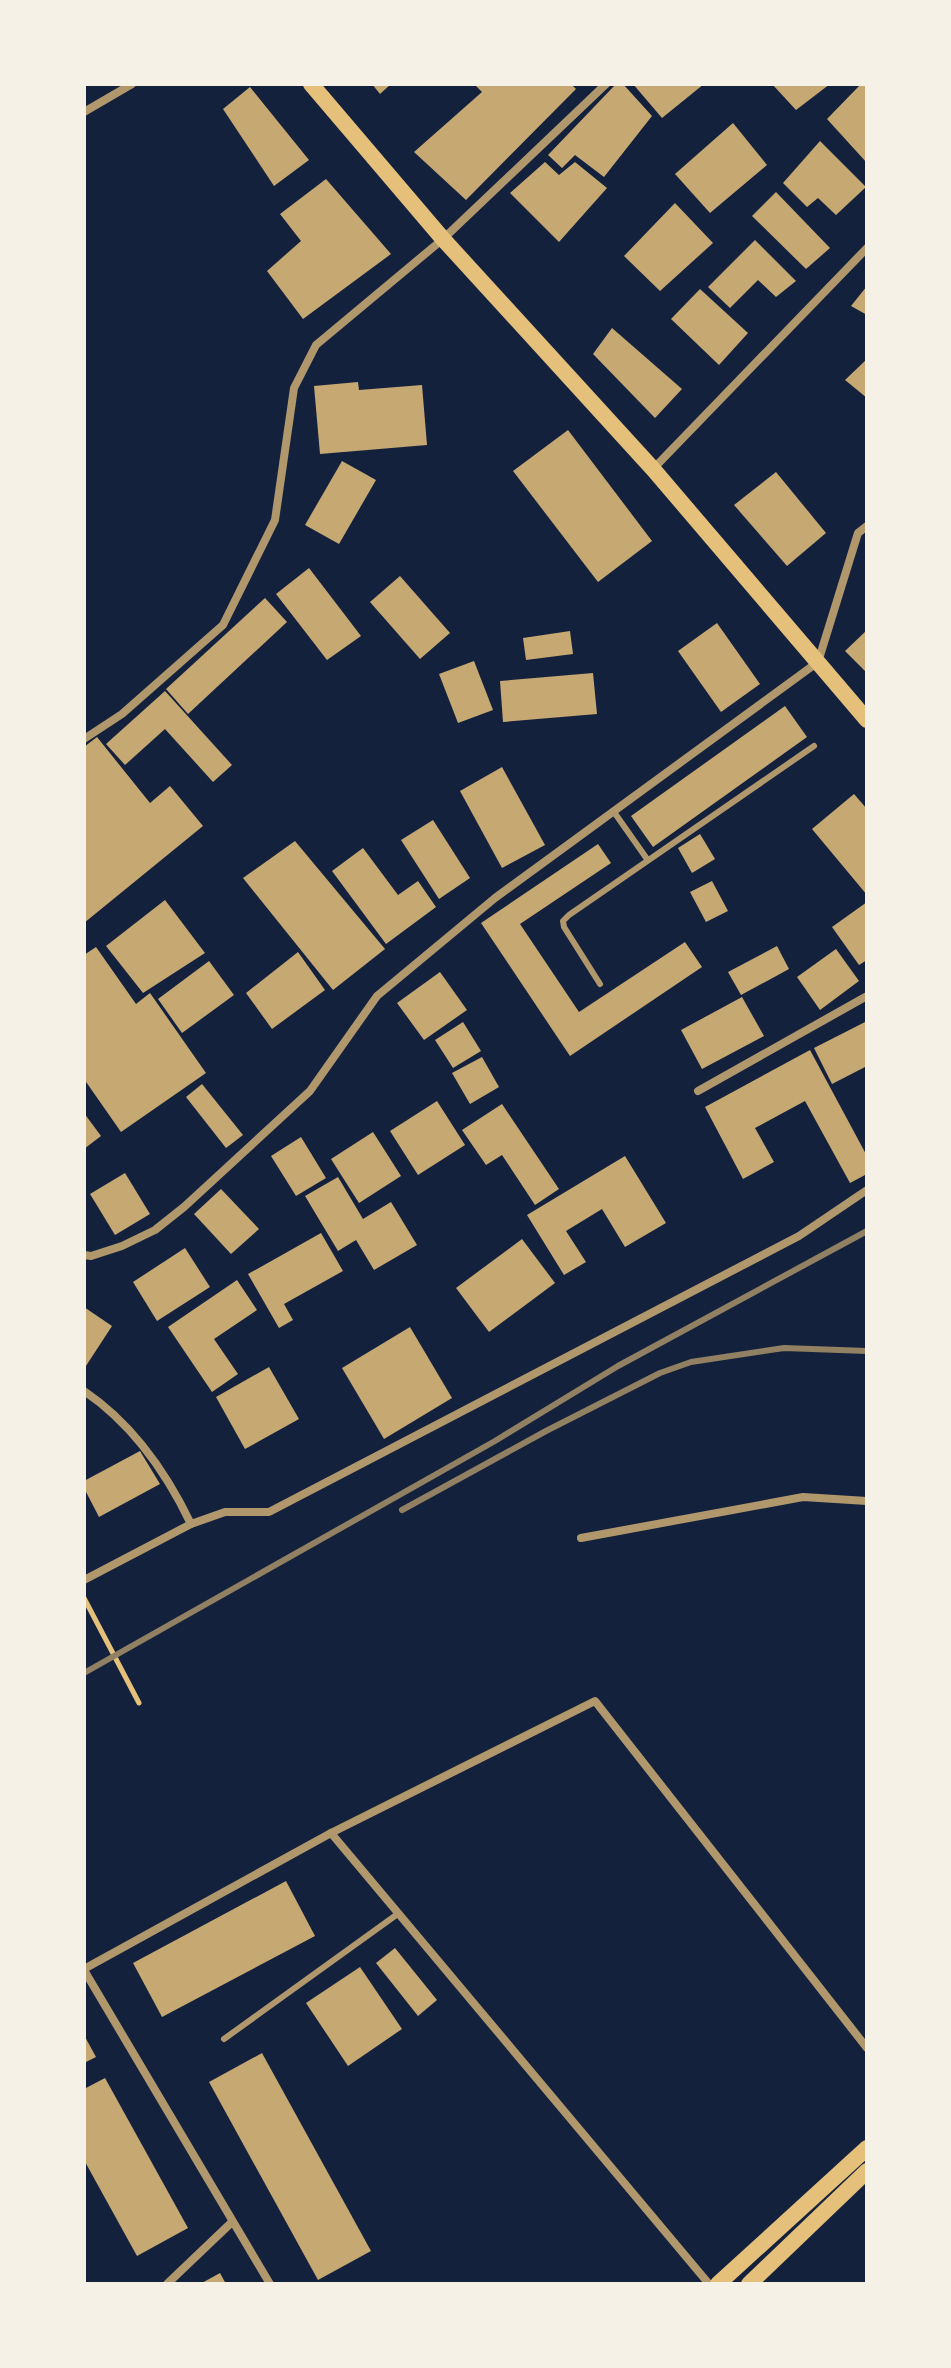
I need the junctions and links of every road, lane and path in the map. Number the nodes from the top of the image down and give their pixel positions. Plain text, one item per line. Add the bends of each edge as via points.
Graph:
1 (132, 84) edge
2 (311, 84) edge
3 (606, 84) edge
4 (84, 112) edge
5 (443, 239) junction
6 (867, 248) edge
7 (653, 469) junction
8 (867, 526) edge
9 (818, 662) junction
10 (867, 720) edge
11 (84, 739) edge
12 (814, 746) dead end
13 (614, 812) junction
14 (647, 859) junction
15 (600, 984) dead end
16 (867, 996) edge
17 (698, 1091) dead end
18 (867, 1190) edge
19 (84, 1255) edge
20 (84, 1391) edge
21 (867, 1501) edge
22 (191, 1524) junction
23 (581, 1538) dead end
24 (84, 1580) edge
25 (84, 1598) edge
26 (139, 1703) dead end
27 (331, 1833) junction
28 (399, 1913) junction
29 (84, 1970) edge
30 (224, 2039) dead end
31 (867, 2048) edge
32 (867, 2148) edge
33 (867, 2171) edge
34 (232, 2222) junction
35 (167, 2284) edge
36 (270, 2284) edge
37 (709, 2284) edge
38 (718, 2284) edge
39 (749, 2284) edge

1 - 4 street
2 - 5 main road
3 - 5 street
5 - 7 main road
5 - 11 street via 316,345 294,388 275,520 223,625 122,714
6 - 7 street
7 - 9 main road
8 - 9 street via 858,533
9 - 10 main road
9 - 13 street
12 - 14 lane
13 - 14 lane
13 - 19 street via 495,898 377,996 310,1091 184,1207 155,1230 122,1246
14 - 15 lane via 563,921
16 - 17 street
18 - 22 street via 799,1236 269,1512 225,1512
20 - 22 street via 149,1451
21 - 23 street via 803,1497
22 - 24 street
25 - 26 path
27 - 28 street
27 - 29 street
27 - 31 street via 595,1701
28 - 30 lane
28 - 37 street
29 - 34 street
32 - 38 main road
33 - 39 main road
34 - 35 street
34 - 36 street

